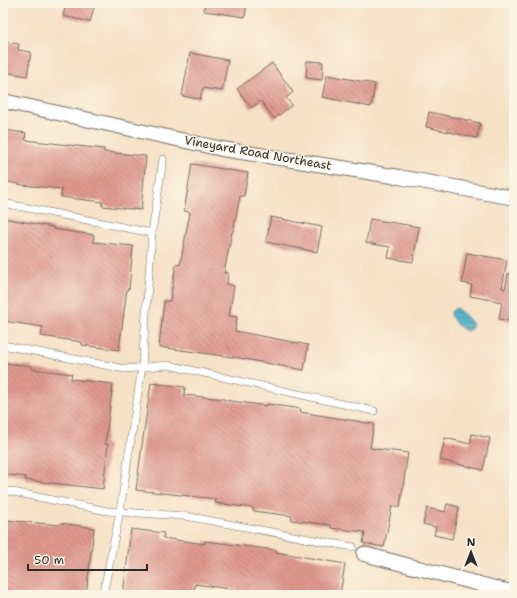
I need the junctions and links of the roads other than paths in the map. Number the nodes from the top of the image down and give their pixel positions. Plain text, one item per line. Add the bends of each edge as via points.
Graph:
1 (3, 101) edge
2 (163, 159) dead end
3 (514, 198) edge
4 (3, 203) edge
5 (152, 233) junction
6 (3, 345) edge
7 (142, 367) junction
8 (374, 411) dead end
9 (3, 490) edge
10 (120, 511) junction
11 (358, 551) joint
12 (514, 593) edge
13 (103, 595) edge

1 - 3 street, Vineyard Road Northeast via 222,149
2 - 5 lane
4 - 5 lane
5 - 7 lane
6 - 7 lane via 125,369
7 - 8 lane via 168,365
7 - 10 lane
9 - 10 lane via 107,511
10 - 11 lane via 185,516
10 - 13 lane
11 - 12 street

